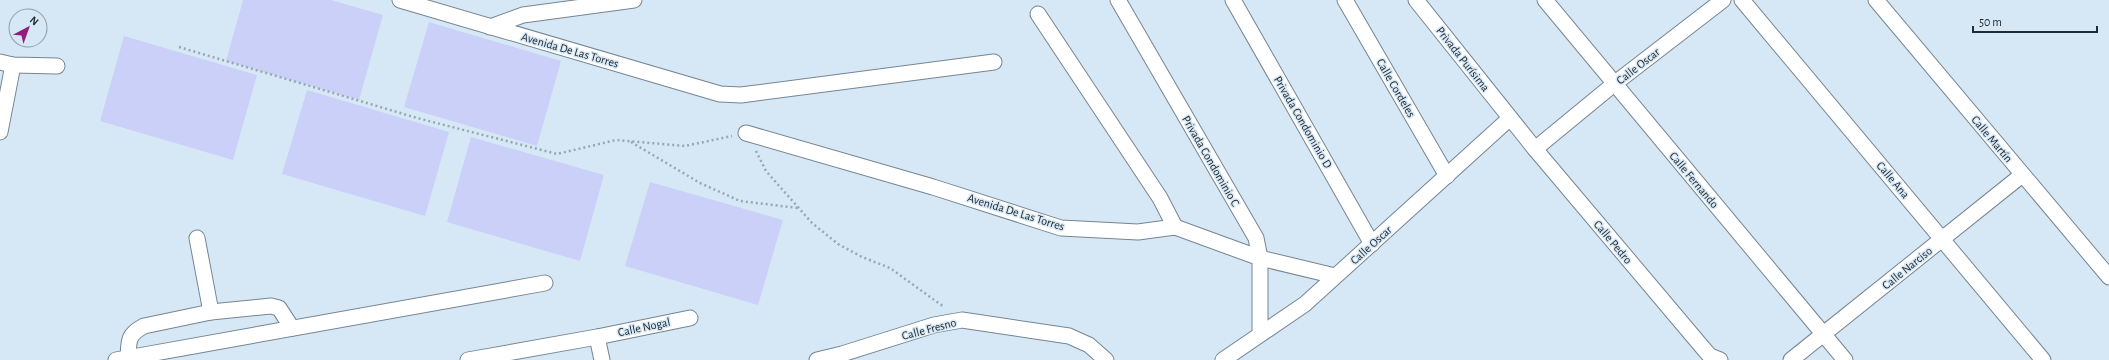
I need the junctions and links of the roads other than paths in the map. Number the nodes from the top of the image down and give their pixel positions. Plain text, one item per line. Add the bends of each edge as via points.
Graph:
1 (400, 0) edge
2 (634, 0) edge
3 (1118, 0) edge
4 (1232, 0) edge
5 (1345, 0) edge
6 (1416, 0) edge
7 (1545, 0) edge
8 (1723, 0) edge
9 (1742, 0) edge
10 (1876, 0) edge
11 (1038, 14) dead end
12 (490, 27) junction
13 (994, 62) dead end
14 (6, 63) edge
15 (57, 66) dead end
16 (1614, 84) junction
17 (1510, 118) junction
18 (0, 132) edge
19 (746, 133) road end
20 (1535, 149) junction
21 (2022, 175) junction
22 (1447, 176) junction
23 (1175, 227) junction
24 (197, 238) dead end
25 (1943, 239) junction
26 (1372, 244) junction
27 (1260, 258) junction
28 (1336, 276) junction
29 (2109, 277) edge
30 (545, 283) dead end
31 (211, 312) junction
32 (690, 318) dead end
33 (292, 328) junction
34 (1260, 334) junction
35 (1824, 335) junction
36 (598, 337) junction
37 (122, 359) edge
38 (468, 360) edge
39 (602, 360) edge
40 (816, 360) edge
41 (1106, 360) edge
42 (1223, 360) edge
43 (1720, 360) edge
44 (1791, 360) edge
45 (1845, 360) edge
46 (2043, 360) edge

1 - 12 street, Avenida De Las Torres
2 - 12 street via 523,15
3 - 27 street, Privada Condominio C via 1256,238
4 - 26 street, Privada Condominio D
5 - 22 street, Calle Cordeles
6 - 17 street, Privada Purísima
7 - 16 street, Calle Fernando
8 - 16 street, Calle Oscar
9 - 25 street, Calle Ana
10 - 21 street, Calle Martín
11 - 23 street via 1160,198
12 - 13 street, Avenida De Las Torres via 720,94 742,95
14 - 15 street
14 - 18 street
16 - 20 street, Calle Oscar
16 - 35 street, Calle Fernando
17 - 20 street, Calle Pedro
17 - 22 street, Calle Oscar
19 - 23 street, Avenida De Las Torres via 933,187 1060,228 1138,232
20 - 43 street, Calle Pedro via 1710,356
21 - 25 street, Calle Narciso
21 - 29 street, Calle Martín
22 - 26 street, Calle Oscar
23 - 27 street, Avenida De Las Torres
24 - 31 street
25 - 35 street, Calle Narciso
25 - 46 street, Calle Ana
26 - 28 street, Calle Oscar
27 - 28 street, Avenida De Las Torres
27 - 34 street, Privada Condominio C
28 - 34 street, Calle Oscar via 1305,304
30 - 33 street
31 - 33 street via 271,306 278,308
31 - 37 street via 144,326 134,331
32 - 36 street, Calle Nogal
33 - 37 street
34 - 42 street, Calle Oscar
35 - 44 street, Calle Narciso
35 - 45 street, Calle Fernando
36 - 38 street, Calle Nogal
36 - 39 street
40 - 41 street, Calle Fresno via 934,325 962,320 1069,336 1089,345

